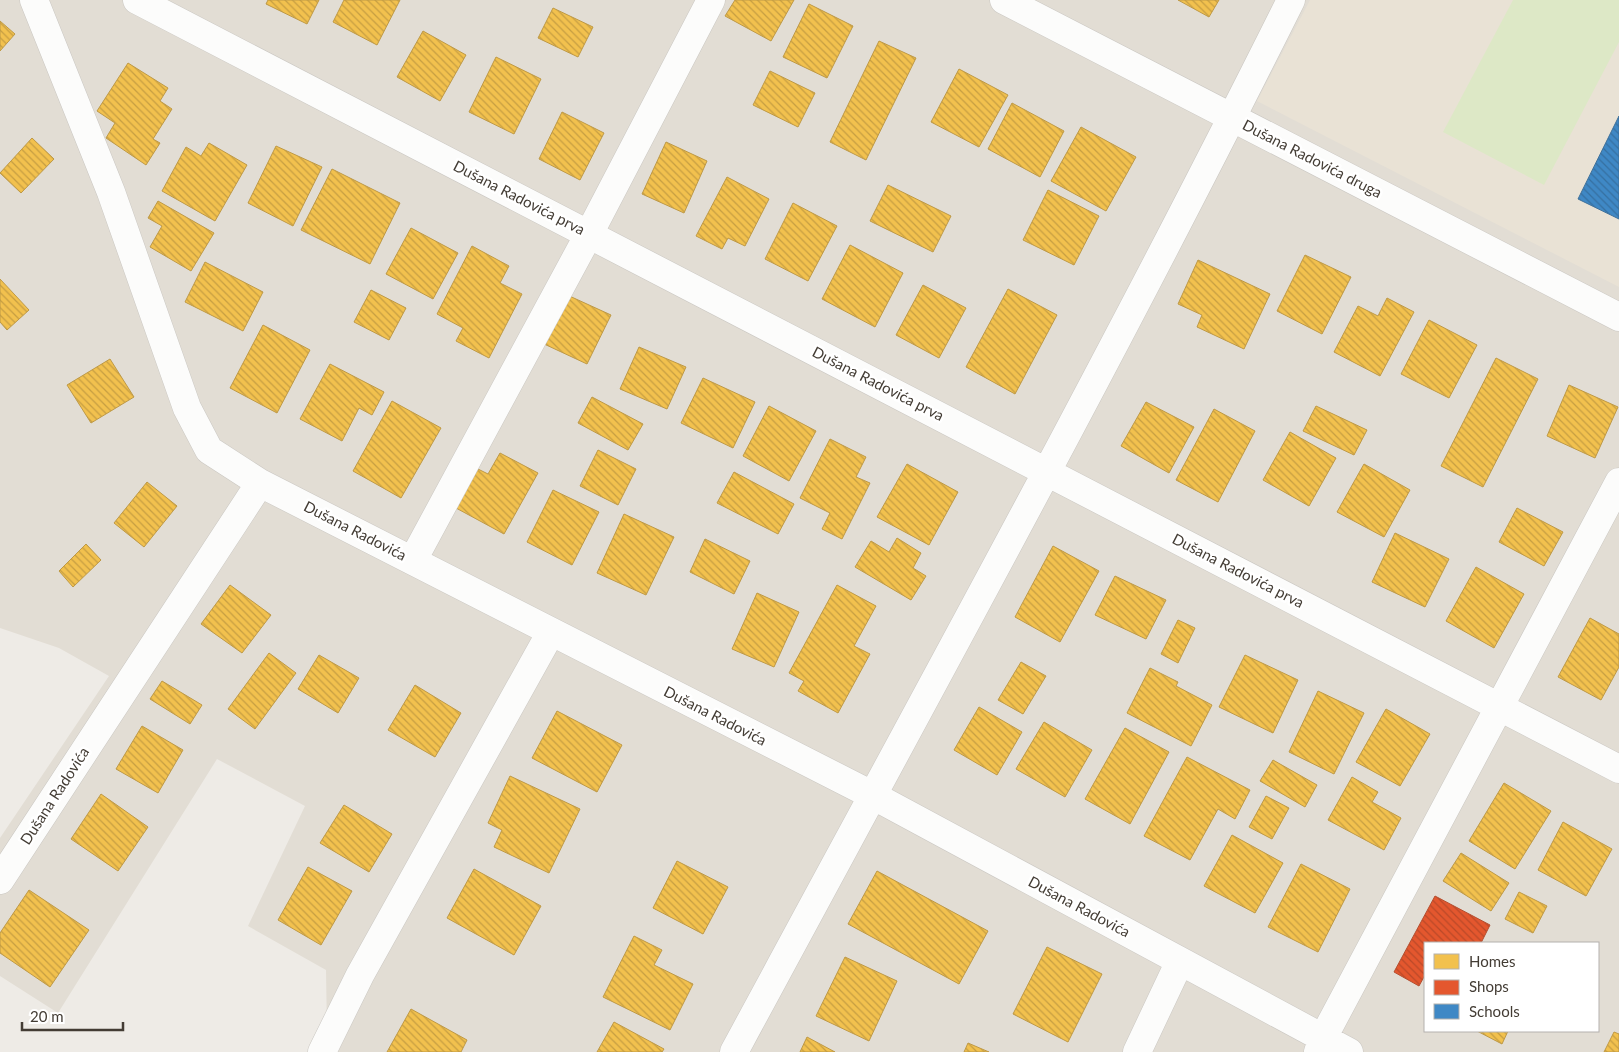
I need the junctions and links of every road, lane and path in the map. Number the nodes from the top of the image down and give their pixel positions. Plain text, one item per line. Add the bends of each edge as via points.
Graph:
1 (34, 0) edge
2 (711, 0) edge
3 (1004, 0) edge
4 (1291, 0) edge
5 (144, 2) edge
6 (1232, 118) junction
7 (589, 234) junction
8 (1619, 317) edge
9 (1047, 472) junction
10 (1619, 482) edge
11 (260, 483) junction
12 (413, 560) junction
13 (551, 632) junction
14 (1501, 708) junction
15 (1619, 769) edge
16 (872, 796) junction
17 (0, 880) edge
18 (1180, 961) junction
19 (1321, 1045) edge
20 (322, 1052) edge
21 (734, 1052) edge
22 (1136, 1052) edge
23 (1349, 1052) edge

1 - 11 street via 111,192 187,408 209,450
2 - 7 street
3 - 6 street, Dušana Radovića druga
4 - 6 street
5 - 7 street, Dušana Radovića prva
6 - 8 street, Dušana Radovića druga
6 - 9 street
7 - 9 street, Dušana Radovića prva
7 - 12 street
9 - 14 street, Dušana Radovića prva
9 - 16 street
10 - 14 street
11 - 12 street, Dušana Radovića
11 - 17 street, Dušana Radovića
12 - 13 street, Dušana Radovića
13 - 16 street, Dušana Radovića
13 - 20 street via 360,975
14 - 15 street, Dušana Radovića prva
14 - 19 street
16 - 18 street, Dušana Radovića
16 - 21 street
18 - 19 street, Dušana Radovića
18 - 22 street
19 - 23 street, Dušana Radovića

